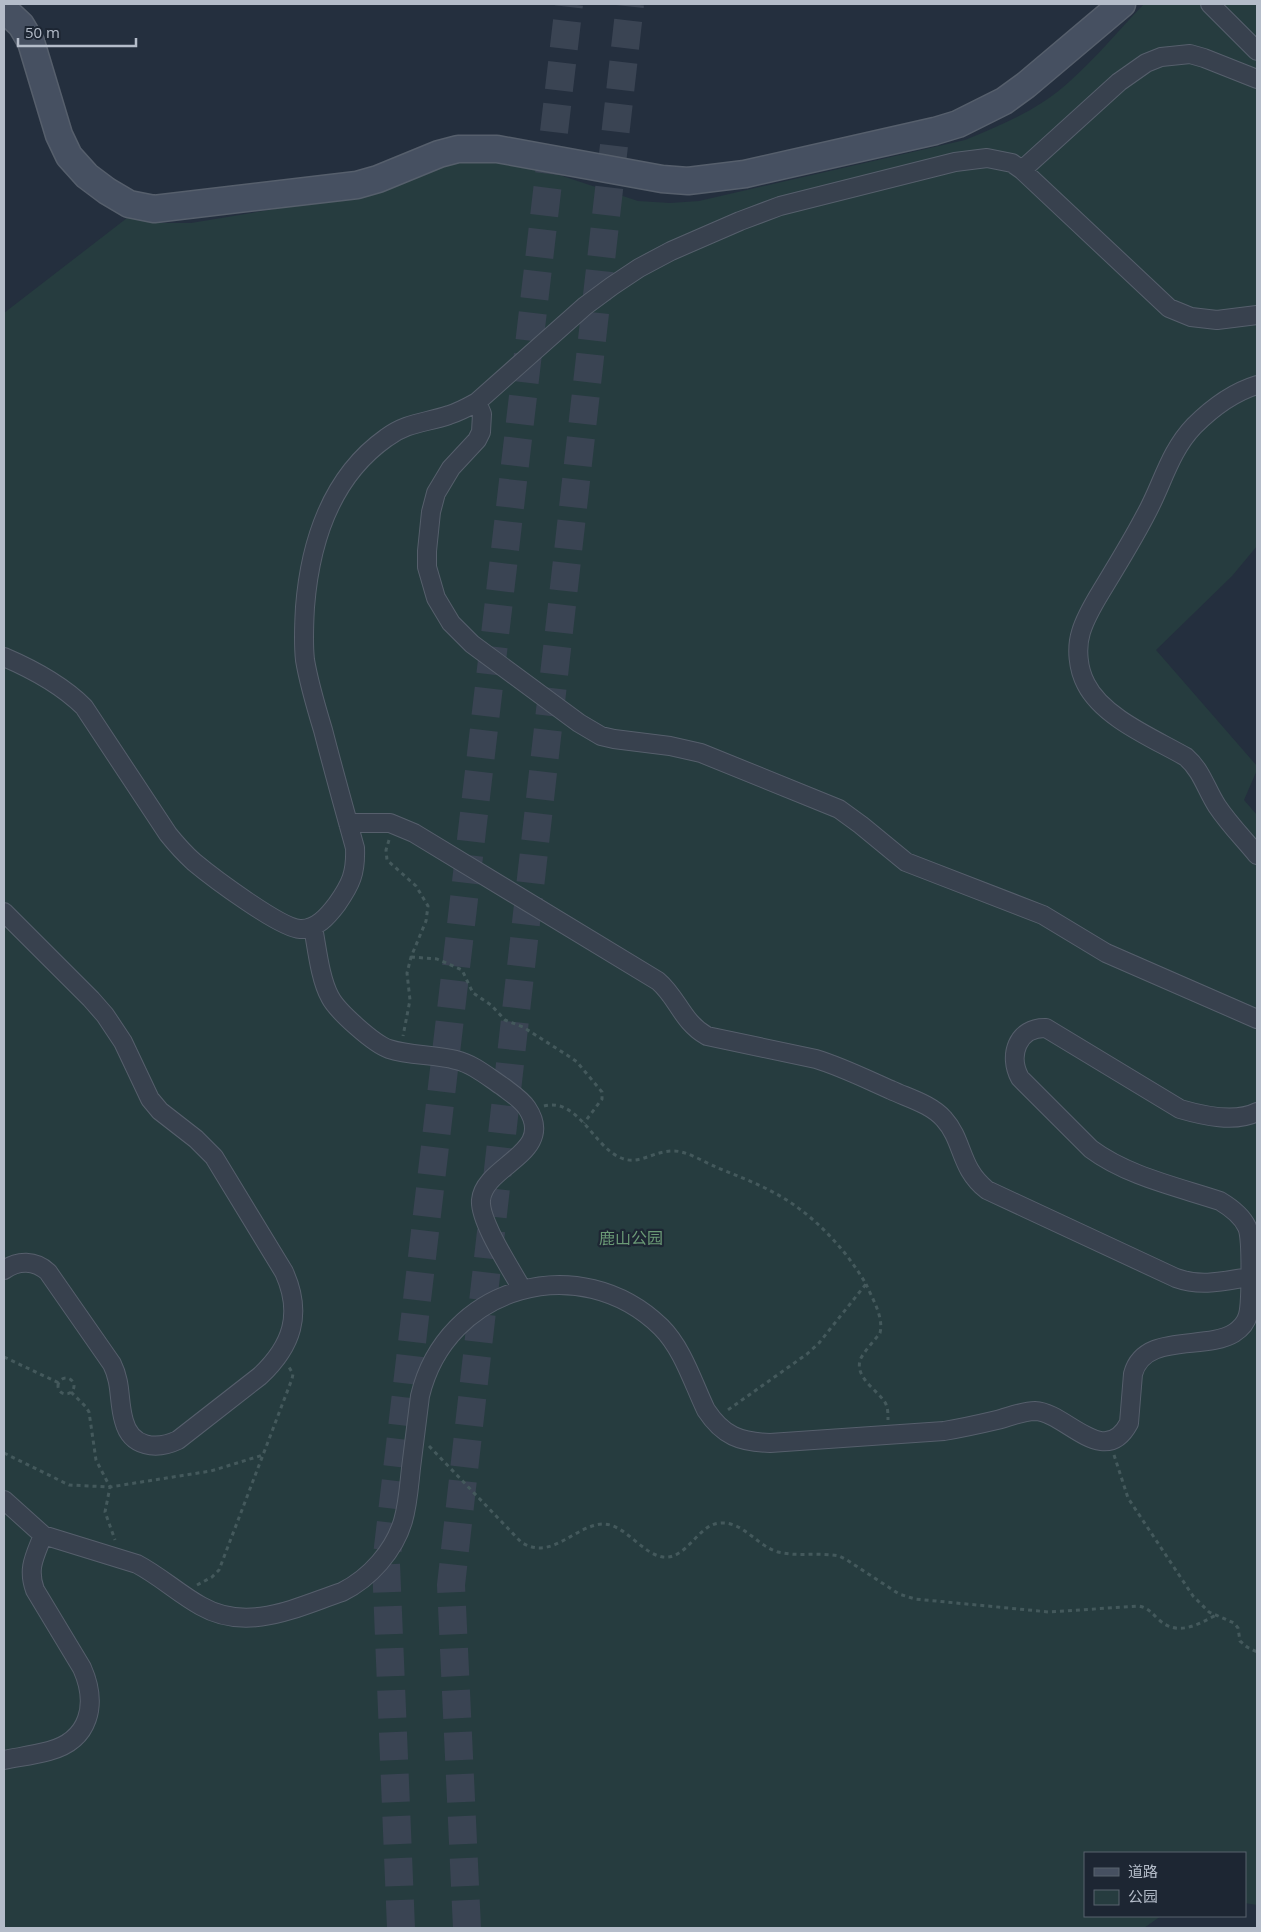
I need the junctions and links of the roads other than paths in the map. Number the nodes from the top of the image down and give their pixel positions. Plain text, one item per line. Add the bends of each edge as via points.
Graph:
1 (1122, 4) edge
2 (1210, 4) edge
3 (4, 9) edge
4 (1257, 51) edge
5 (1257, 80) edge
6 (1022, 170) junction
7 (1257, 316) edge
8 (1257, 385) edge
9 (477, 402) junction
10 (4, 657) edge
11 (348, 823) junction
12 (1257, 855) edge
13 (4, 912) edge
14 (313, 927) junction
15 (1257, 1019) edge
16 (1257, 1112) edge
17 (4, 1270) edge
18 (1249, 1277) junction
19 (522, 1289) junction
20 (4, 1500) edge
21 (43, 1535) junction
22 (4, 1760) edge

1 - 3 street via 1026,85 1004,101 958,124 745,174 688,181 662,179 497,149 458,149 357,185 154,209 130,204 106,191 70,156 59,135 30,42 21,25
2 - 4 street
5 - 6 street via 1190,54 1161,57 1139,67 1119,82
6 - 7 street via 1169,308 1191,317 1217,320
6 - 9 street via 1012,163 987,158 956,162 780,206 740,221 671,251 612,286
8 - 12 street via 1212,411 1179,445 1146,514 1087,615 1078,651 1086,685 1095,697 1118,718 1194,764 1218,807
9 - 11 street via 460,412 398,429 373,449 338,490 315,544 306,601 305,659
9 - 15 street via 482,414 481,432 451,468 436,493 430,512 427,551 427,567 436,598 451,623 472,644 601,736 701,753 839,809 919,869 1043,915 1106,953
10 - 14 street via 59,686 84,707 168,834 193,861 281,924 302,929
11 - 14 street via 354,848 353,876 332,911
11 - 18 street via 394,824 414,833 658,981 670,993 691,1026 707,1036 832,1064 925,1105 944,1119 969,1171 987,1190 1189,1283
13 - 17 street via 105,1015 123,1042 143,1088 160,1112 205,1147 222,1168 290,1285 294,1313 292,1328 278,1357 260,1376 178,1440 160,1446 144,1444 125,1425 120,1386 112,1364 48,1272 28,1262
14 - 19 street via 325,985 334,1004 378,1043 387,1049 456,1059 467,1064 517,1097 529,1112 534,1121 530,1144 489,1182 481,1200 484,1220
16 - 18 street via 1237,1119 1180,1109 1046,1028 1030,1031 1017,1044 1014,1053 1015,1069 1026,1085 1103,1157 1122,1168 1220,1201 1236,1212 1250,1235
18 - 19 street via 1248,1315 1234,1333 1151,1351 1140,1360 1133,1374 1129,1423 1111,1440 1094,1440 1048,1414 1032,1411 944,1431 770,1443 742,1440 713,1421 672,1341 639,1310 612,1296 578,1286 545,1285
19 - 21 street via 493,1301 477,1312 449,1338 430,1367 424,1382 406,1511 398,1534 382,1559 363,1579 342,1592 254,1619 230,1618 200,1606 147,1570
20 - 21 street
21 - 22 street via 31,1566 32,1582 82,1668 91,1704 82,1728 62,1746

